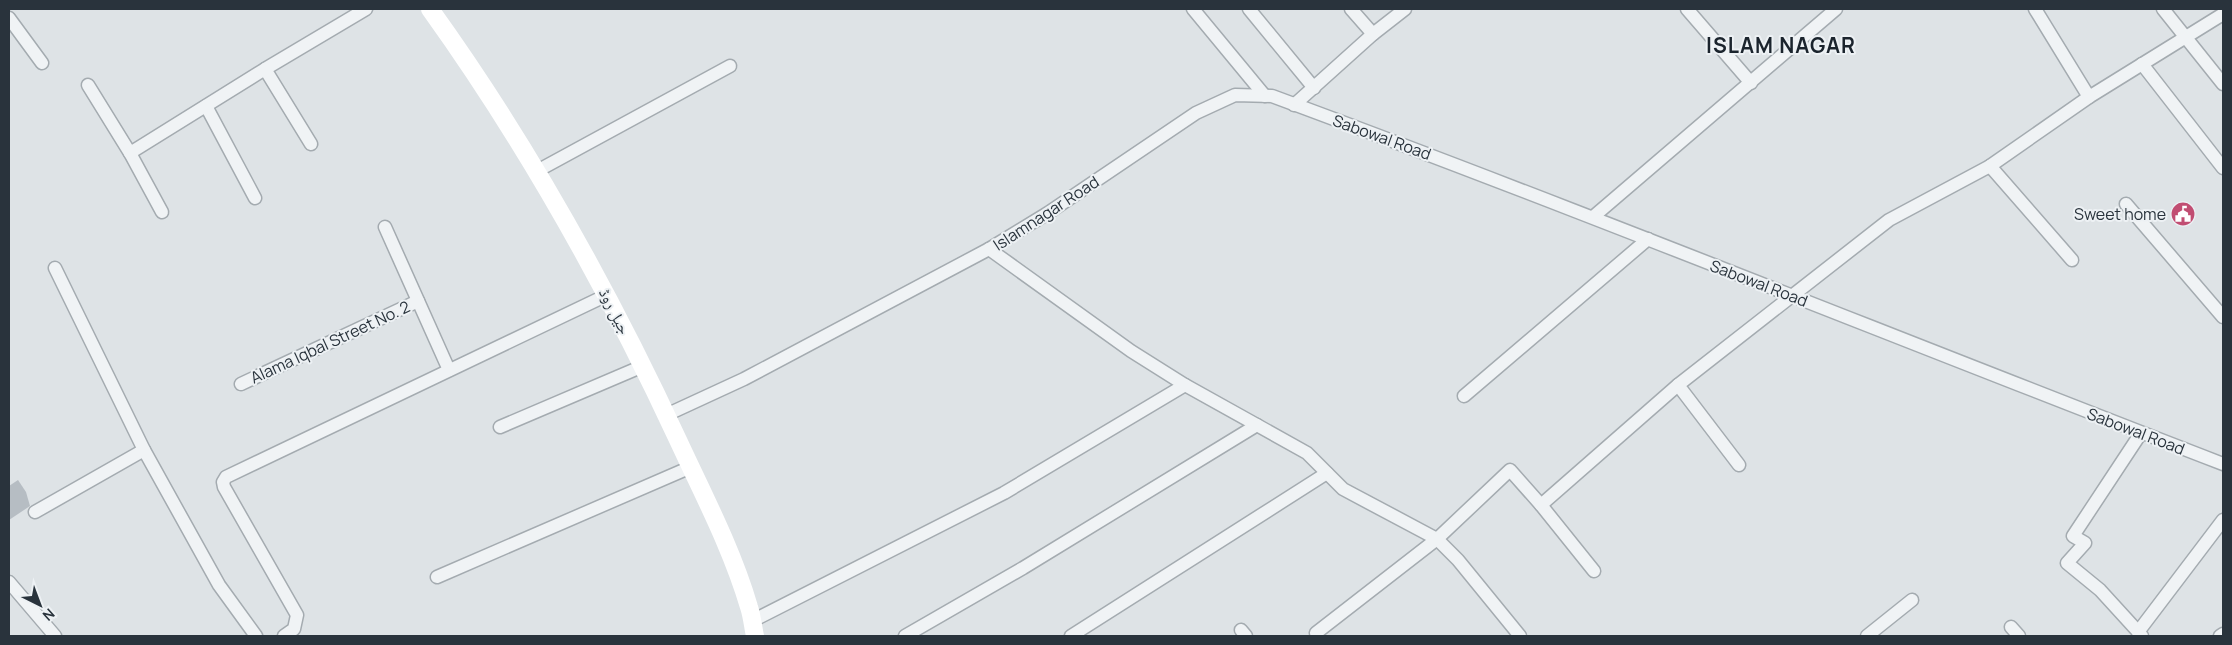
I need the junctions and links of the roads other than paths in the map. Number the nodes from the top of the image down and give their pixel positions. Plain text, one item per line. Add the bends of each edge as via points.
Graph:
1 (366, 9) edge
2 (430, 9) edge
3 (1193, 9) edge
4 (1249, 9) edge
5 (1351, 9) edge
6 (1405, 9) edge
7 (1687, 9) edge
8 (2035, 9) edge
9 (2163, 9) edge
10 (1829, 11) edge
11 (2223, 14) edge
12 (9, 18) edge
13 (1373, 34) junction
14 (2184, 38) junction
15 (42, 63) dead end
16 (2142, 64) junction
17 (730, 66) dead end
18 (264, 69) junction
19 (1751, 83) junction
20 (2223, 84) edge
21 (88, 85) dead end
22 (1314, 88) junction
23 (1265, 96) junction
24 (2089, 97) junction
25 (1294, 105) junction
26 (206, 106) junction
27 (311, 144) dead end
28 (130, 153) junction
29 (1990, 166) junction
30 (2223, 168) edge
31 (537, 171) junction
32 (255, 198) dead end
33 (2126, 204) dead end
34 (162, 212) dead end
35 (1594, 217) junction
36 (385, 227) dead end
37 (1648, 239) junction
38 (989, 249) junction
39 (2072, 260) dead end
40 (55, 268) dead end
41 (607, 295) junction
42 (1792, 297) junction
43 (418, 301) junction
44 (2223, 317) edge
45 (643, 366) junction
46 (449, 370) junction
47 (241, 384) dead end
48 (1678, 385) junction
49 (1185, 386) junction
50 (1464, 396) dead end
51 (666, 415) junction
52 (1257, 425) junction
53 (500, 427) dead end
54 (2141, 433) junction
55 (144, 450) junction
56 (2223, 464) edge
57 (1739, 465) dead end
58 (691, 467) junction
59 (1327, 473) junction
60 (1540, 505) junction
61 (35, 512) dead end
62 (2223, 520) edge
63 (1437, 539) junction
64 (1594, 571) dead end
65 (438, 577) dead end
66 (9, 582) edge
67 (1912, 600) dead end
68 (753, 629) edge
69 (1316, 633) dead end
70 (2140, 634) edge
71 (55, 636) edge
72 (256, 636) edge
73 (284, 636) edge
74 (905, 636) edge
75 (1071, 636) edge
76 (1520, 636) edge
77 (1866, 636) edge

1 - 18 street
2 - 31 main road, جیل روڈ
3 - 23 street
4 - 22 street
5 - 13 street
6 - 13 street
7 - 19 street
8 - 24 street
9 - 14 street
10 - 19 street
11 - 14 street
12 - 15 street
13 - 22 street
14 - 16 street
14 - 20 street
16 - 24 street
16 - 30 street
17 - 31 street
18 - 26 street
18 - 27 street
19 - 35 street
21 - 28 street
22 - 25 street
23 - 25 street, Islamnagar Road
23 - 38 street, Islamnagar Road via 1235,95 1196,113
24 - 29 street
25 - 35 street, Sabowal Road
26 - 28 street
26 - 32 street
28 - 34 street
29 - 39 street
29 - 42 street via 1889,220
31 - 41 main road, جیل روڈ
33 - 44 street
35 - 37 street, Sabowal Road
36 - 43 street
37 - 42 street, Sabowal Road
37 - 50 street
38 - 49 street
38 - 51 street, Islamnagar Road via 744,379
40 - 55 street
41 - 45 main road, جیل روڈ
41 - 46 street
42 - 48 street
42 - 54 street, Sabowal Road
43 - 46 street
43 - 47 street, Alama Iqbal Street No. 2
45 - 51 main road, جیل روڈ
45 - 53 street
46 - 73 street via 226,477 224,487 297,616 294,629
48 - 57 street
48 - 60 street
49 - 52 street
49 - 68 street via 1004,492
51 - 58 main road, جیل روڈ
52 - 59 street via 1307,453
52 - 74 street
54 - 56 street, Sabowal Road
54 - 70 street via 2073,536 2085,543 2067,563 2100,590
55 - 61 street
55 - 72 street via 219,585
58 - 65 street
58 - 68 main road, جیل روڈ via 722,534 749,608
59 - 63 street via 1343,489
59 - 75 street
60 - 63 street via 1510,470
60 - 64 street
62 - 70 street
63 - 69 street
63 - 76 street
66 - 71 street
67 - 77 street

